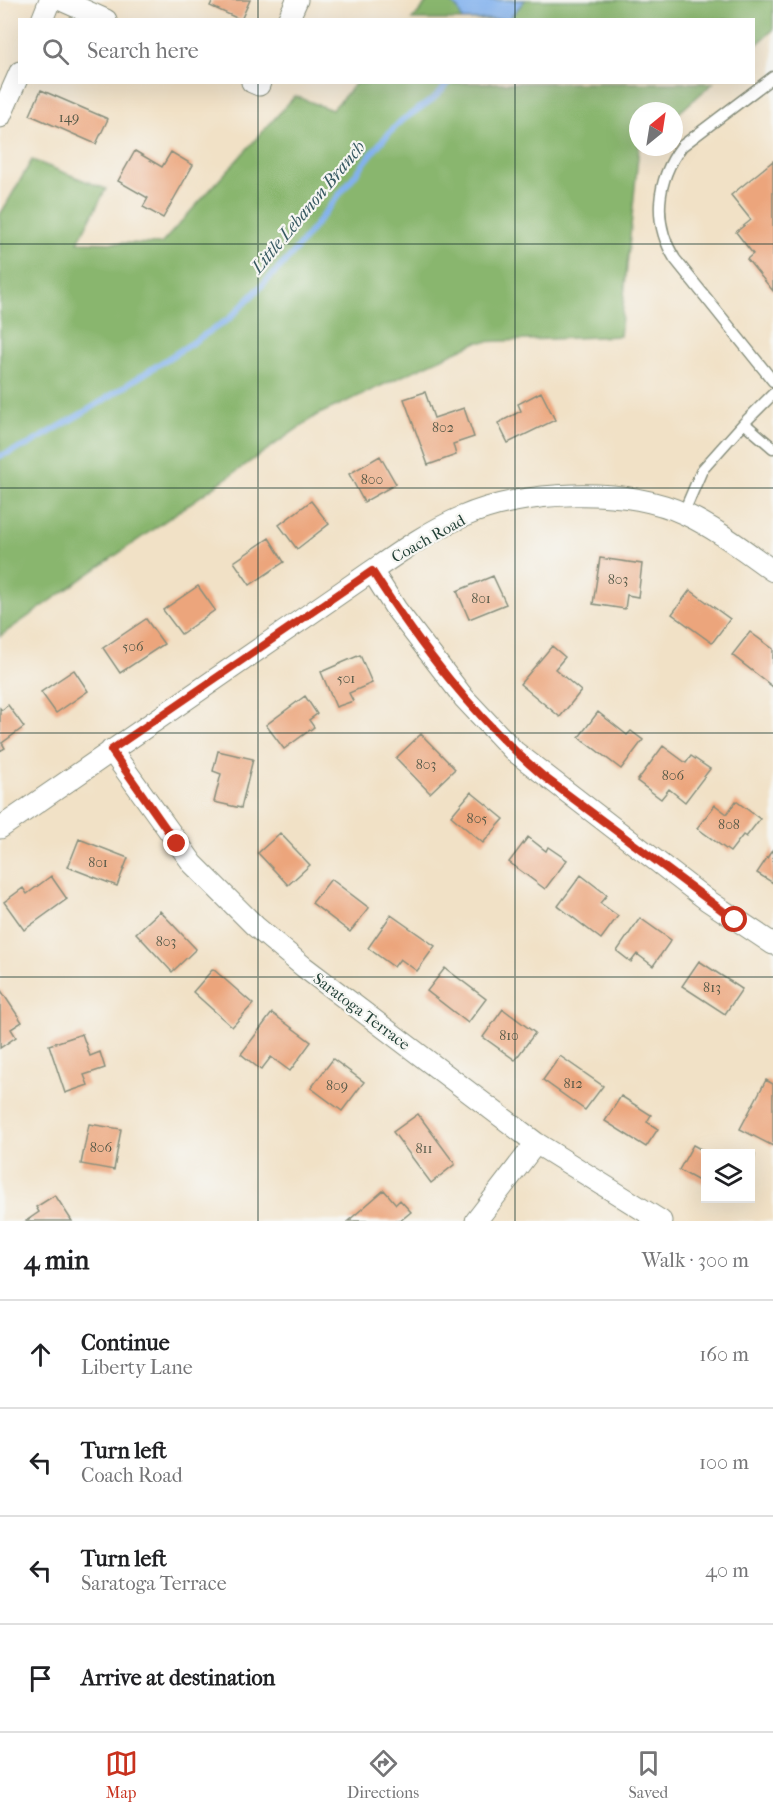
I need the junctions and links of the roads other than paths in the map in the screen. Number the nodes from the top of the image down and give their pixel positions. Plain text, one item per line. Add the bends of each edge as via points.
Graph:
1 (50, 0) edge
2 (62, 0) edge
3 (297, 0) edge
4 (43, 18) edge
5 (102, 18) edge
6 (289, 18) edge
7 (18, 76) edge
8 (773, 77) edge
9 (0, 117) edge
10 (773, 381) edge
11 (773, 394) edge
12 (744, 423) junction
13 (773, 448) edge
14 (683, 514) junction
15 (372, 571) junction
16 (773, 571) edge
17 (111, 750) junction
18 (0, 828) edge
19 (773, 944) edge
20 (536, 1143) junction
21 (476, 1221) edge
22 (661, 1221) edge

1 - 4 street
2 - 5 street
3 - 6 street
7 - 9 street
8 - 10 lane via 682,146 671,160 662,188 659,219 663,241 675,259
11 - 12 lane
12 - 13 lane
12 - 14 lane via 702,470
14 - 15 street, Coach Road via 660,505 598,496 542,497 463,516
14 - 16 street, Coach Road
15 - 17 street, Coach Road
15 - 19 street via 458,690 514,751 707,900
17 - 18 street, Coach Road
17 - 20 street, Saratoga Terrace via 193,864 255,926
20 - 21 street
20 - 22 street, Saratoga Terrace

